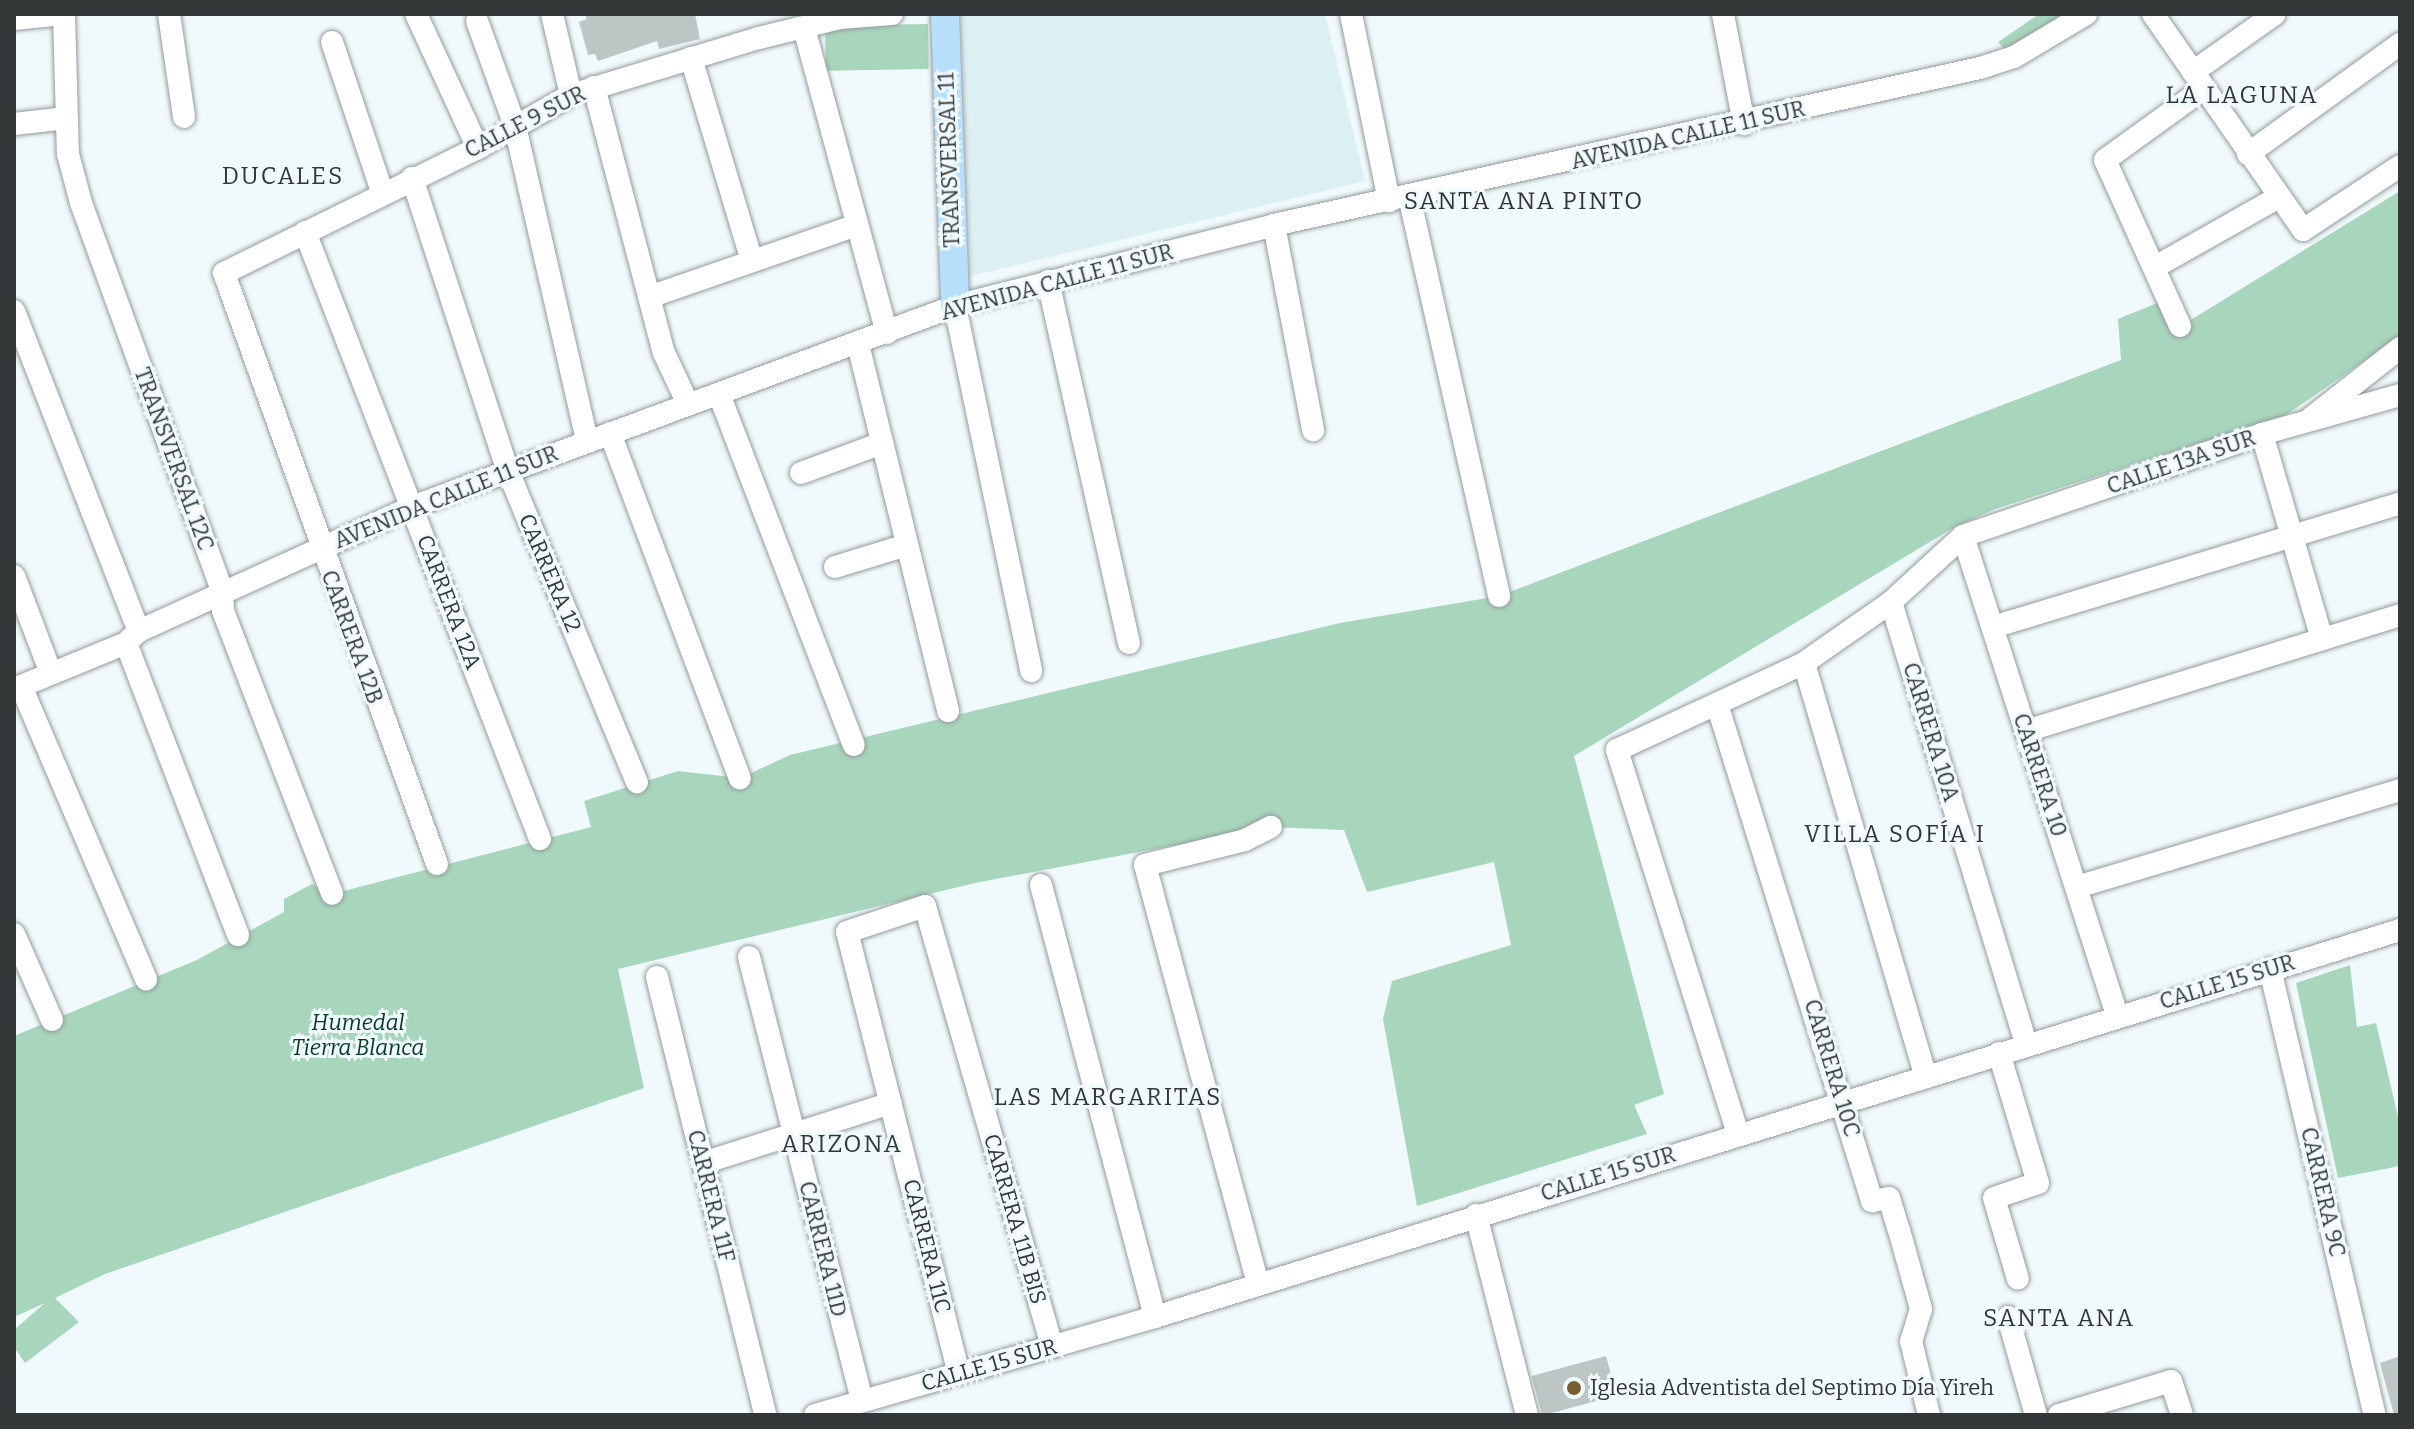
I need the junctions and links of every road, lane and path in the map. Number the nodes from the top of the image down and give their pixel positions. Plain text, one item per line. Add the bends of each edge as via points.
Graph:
1 (64, 14) edge
2 (169, 14) edge
3 (416, 14) edge
4 (552, 14) edge
5 (892, 14) edge
6 (945, 14) edge
7 (1351, 14) edge
8 (1723, 14) edge
9 (2086, 14) edge
10 (2153, 14) edge
11 (2275, 14) edge
12 (14, 19) edge
13 (477, 21) dead end
14 (804, 28) junction
15 (332, 42) dead end
16 (2400, 44) edge
17 (691, 58) junction
18 (2198, 80) junction
19 (594, 87) junction
20 (571, 95) junction
21 (184, 117) dead end
22 (67, 118) junction
23 (14, 124) edge
24 (1744, 124) junction
25 (515, 126) junction
26 (478, 148) junction
27 (2248, 154) junction
28 (2400, 166) edge
29 (412, 178) junction
30 (383, 194) junction
31 (1399, 198) junction
32 (2277, 198) junction
33 (857, 225) junction
34 (1274, 225) junction
35 (305, 232) junction
36 (752, 261) junction
37 (2155, 267) junction
38 (224, 273) joint
39 (1048, 281) junction
40 (652, 296) junction
41 (955, 306) junction
42 (14, 311) edge
43 (2180, 326) dead end
44 (887, 333) junction
45 (858, 344) junction
46 (2400, 348) edge
47 (719, 394) junction
48 (2400, 395) edge
49 (688, 404) junction
50 (2301, 427) junction
51 (1313, 430) dead end
52 (610, 433) junction
53 (2262, 434) junction
54 (587, 441) junction
55 (882, 443) junction
56 (508, 471) junction
57 (801, 473) dead end
58 (2400, 503) edge
59 (412, 507) junction
60 (1963, 536) junction
61 (2292, 537) junction
62 (907, 545) junction
63 (319, 548) junction
64 (835, 567) dead end
65 (14, 576) edge
66 (222, 591) junction
67 (1499, 596) dead end
68 (1891, 602) junction
69 (2400, 615) edge
70 (1993, 627) junction
71 (132, 637) junction
72 (2322, 639) junction
73 (1129, 643) dead end
74 (1804, 663) junction
75 (50, 671) junction
76 (1031, 671) dead end
77 (17, 688) edge
78 (1717, 704) junction
79 (948, 711) dead end
80 (2026, 731) junction
81 (854, 745) dead end
82 (740, 778) dead end
83 (637, 782) dead end
84 (2400, 790) edge
85 (1271, 827) dead end
86 (540, 839) dead end
87 (437, 864) dead end
88 (1041, 885) dead end
89 (2077, 887) junction
90 (332, 894) dead end
91 (2400, 930) edge
92 (847, 932) joint
93 (14, 934) edge
94 (238, 935) dead end
95 (749, 957) dead end
96 (2270, 969) junction
97 (657, 977) dead end
98 (146, 979) dead end
99 (2117, 1015) junction
100 (52, 1020) dead end
101 (2027, 1046) junction
102 (1999, 1053) junction
103 (1926, 1077) junction
104 (891, 1103) junction
105 (1844, 1104) junction
106 (794, 1134) junction
107 (1738, 1134) junction
108 (703, 1163) junction
109 (1476, 1215) junction
110 (2018, 1279) dead end
111 (1258, 1284) junction
112 (1155, 1317) junction
113 (2008, 1317) dead end
114 (1052, 1347) junction
115 (959, 1374) junction
116 (854, 1407) edge
117 (765, 1415) edge
118 (815, 1415) edge
119 (1527, 1415) edge
120 (1929, 1415) edge
121 (2036, 1415) edge
122 (2059, 1415) edge
123 (2182, 1415) edge
124 (2375, 1415) edge

1 - 12 street
1 - 22 street, TRANSVERSAL 12C
2 - 21 street
3 - 26 street
4 - 20 street
5 - 14 street, CALLE 9 SUR
6 - 41 main road, TRANSVERSAL 11
7 - 31 street
8 - 24 street
9 - 24 street, AVENIDA CALLE 11 SUR via 1991,64
10 - 18 street
11 - 18 street
13 - 25 street
14 - 17 street, CALLE 9 SUR
14 - 33 street
15 - 30 street
16 - 27 street
17 - 19 street, CALLE 9 SUR
17 - 36 street
18 - 27 street
18 - 37 street via 2105,160
19 - 20 street, CALLE 9 SUR
19 - 40 street
20 - 25 street, CALLE 9 SUR
22 - 23 street
22 - 66 street, TRANSVERSAL 12C via 68,154 81,203
24 - 31 street, AVENIDA CALLE 11 SUR
25 - 26 street, CALLE 9 SUR
25 - 54 street
26 - 29 street, CALLE 9 SUR
27 - 32 street
28 - 32 street via 2303,230
29 - 30 street, CALLE 9 SUR
29 - 56 street, CARRERA 12
30 - 35 street, CALLE 9 SUR
31 - 34 street, AVENIDA CALLE 11 SUR
31 - 67 street
32 - 37 street
33 - 36 street
33 - 44 street
34 - 39 street, AVENIDA CALLE 11 SUR
34 - 51 street
35 - 38 street, CALLE 9 SUR
35 - 59 street, CARRERA 12A
36 - 40 street
37 - 43 street
38 - 63 street, CARRERA 12B
39 - 41 street, AVENIDA CALLE 11 SUR
39 - 73 street
40 - 49 street via 664,353
41 - 44 street, AVENIDA CALLE 11 SUR
41 - 76 street
42 - 71 street
44 - 45 street, AVENIDA CALLE 11 SUR
45 - 47 street, AVENIDA CALLE 11 SUR
45 - 55 street
46 - 50 street
47 - 49 street, AVENIDA CALLE 11 SUR
47 - 81 street
48 - 50 street, CALLE 13A SUR
49 - 52 street, AVENIDA CALLE 11 SUR
50 - 53 street, CALLE 13A SUR
52 - 54 street, AVENIDA CALLE 11 SUR
52 - 82 street
53 - 60 street, CALLE 13A SUR
53 - 61 street
54 - 56 street, AVENIDA CALLE 11 SUR
55 - 57 street
55 - 62 street
56 - 59 street, AVENIDA CALLE 11 SUR
56 - 83 street, CARRERA 12
58 - 61 street
59 - 63 street, AVENIDA CALLE 11 SUR
59 - 86 street, CARRERA 12A
60 - 68 street
60 - 70 street, CARRERA 10
61 - 70 street
61 - 72 street
62 - 64 street
62 - 79 street
63 - 66 street, AVENIDA CALLE 11 SUR
63 - 87 street, CARRERA 12B
65 - 75 street
66 - 71 street, AVENIDA CALLE 11 SUR
66 - 90 street, TRANSVERSAL 12C via 223,611
68 - 74 street
68 - 101 street, CARRERA 10A
69 - 72 street
70 - 80 street, CARRERA 10
71 - 75 street, AVENIDA CALLE 11 SUR
71 - 94 street
72 - 80 street
74 - 78 street
74 - 103 street
75 - 77 street, AVENIDA CALLE 11 SUR
77 - 98 street
78 - 105 street, CARRERA 10C
78 - 107 street via 1617,750
80 - 89 street, CARRERA 10
84 - 89 street
85 - 111 street via 1245,840 1145,865
88 - 112 street
89 - 99 street, CARRERA 10
91 - 96 street, CALLE 15 SUR
92 - 104 street, CARRERA 11C
92 - 114 street, CARRERA 11B BIS via 925,906
93 - 100 street
95 - 106 street, CARRERA 11D
96 - 99 street, CALLE 15 SUR
96 - 124 street, CARRERA 9C
97 - 108 street, CARRERA 11F
99 - 101 street, CALLE 15 SUR
101 - 102 street, CALLE 15 SUR
102 - 103 street, CALLE 15 SUR
102 - 110 street via 2038,1183 1994,1198
103 - 105 street, CALLE 15 SUR
104 - 106 street
104 - 115 street, CARRERA 11C
105 - 107 street, CALLE 15 SUR
105 - 120 street, CARRERA 10C via 1872,1201 1889,1198 1921,1309 1911,1341
106 - 108 street
106 - 116 street, CARRERA 11D
107 - 109 street, CALLE 15 SUR
108 - 117 street, CARRERA 11F
109 - 111 street, CALLE 15 SUR
109 - 119 street
111 - 112 street, CALLE 15 SUR
112 - 114 street, CALLE 15 SUR
113 - 121 street
114 - 115 street, CALLE 15 SUR
115 - 116 street, CALLE 15 SUR
116 - 118 street, CALLE 15 SUR
122 - 123 street via 2171,1381

